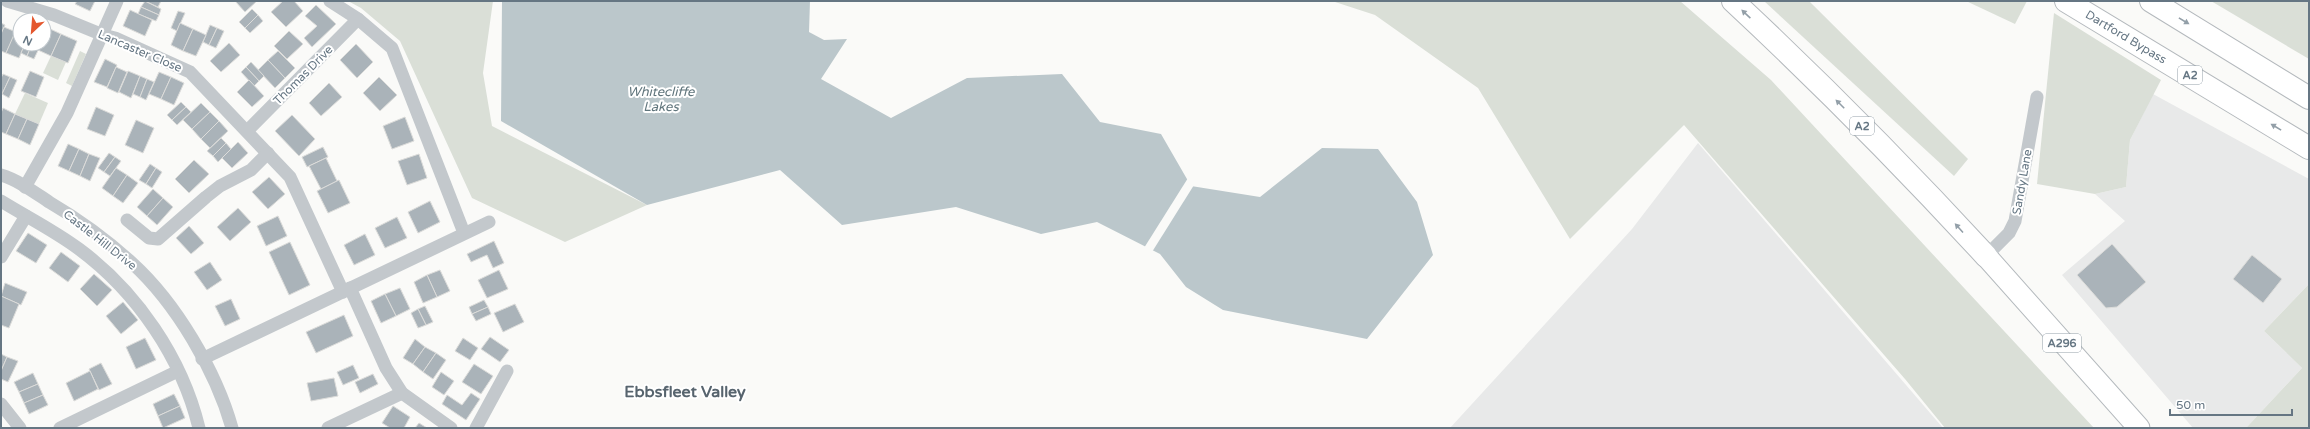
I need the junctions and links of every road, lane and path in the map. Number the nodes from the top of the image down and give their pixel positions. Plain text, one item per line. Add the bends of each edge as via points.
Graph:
1 (7, 1) edge
2 (117, 1) edge
3 (330, 1) edge
4 (1733, 1) edge
5 (2151, 1) edge
6 (2068, 2) edge
7 (358, 19) junction
8 (103, 35) junction
9 (2038, 97) dead end
10 (2309, 98) edge
11 (247, 131) junction
12 (2309, 148) edge
13 (268, 153) junction
14 (3, 174) edge
15 (25, 187) junction
16 (1, 201) edge
17 (26, 216) junction
18 (127, 220) dead end
19 (489, 222) dead end
20 (464, 233) junction
21 (1986, 256) junction
22 (1, 257) edge
23 (347, 290) junction
24 (202, 359) junction
25 (508, 371) dead end
26 (178, 372) junction
27 (402, 393) junction
28 (1, 404) edge
29 (20, 428) edge
30 (60, 428) edge
31 (199, 428) edge
32 (232, 428) edge
33 (328, 428) edge
34 (451, 428) edge
35 (476, 428) edge
36 (2139, 428) edge

1 - 8 street, Lancaster Close via 54,15
2 - 8 street
3 - 7 street
21 -> 4 highway, A2 via 1923,187
5 -> 10 highway
12 -> 6 highway, Dartford Bypass / A2
7 - 11 street, Thomas Drive
7 - 20 street via 392,48
8 - 11 street, Lancaster Close via 188,71
8 - 15 street via 65,118
9 - 21 street, Sandy Lane via 2015,221 2009,233
11 - 13 street, Lancaster Close
13 - 18 street via 244,176 209,194 158,239 149,238
13 - 23 street, Lancaster Close via 290,177
14 - 15 street, Castle Hill Drive
15 - 24 street, Castle Hill Drive via 76,218 132,263 166,300 193,340
16 - 17 street
17 - 22 street
17 - 26 street via 79,248 112,277 157,332
19 - 20 street
20 - 23 street
21 - 36 main road, A296
23 - 24 street
23 - 27 street, Lancaster Close via 386,368
24 - 32 street, Castle Hill Drive via 226,405
25 - 35 street
26 - 30 street
26 - 31 street
27 - 33 street
27 - 34 street
28 - 29 street

